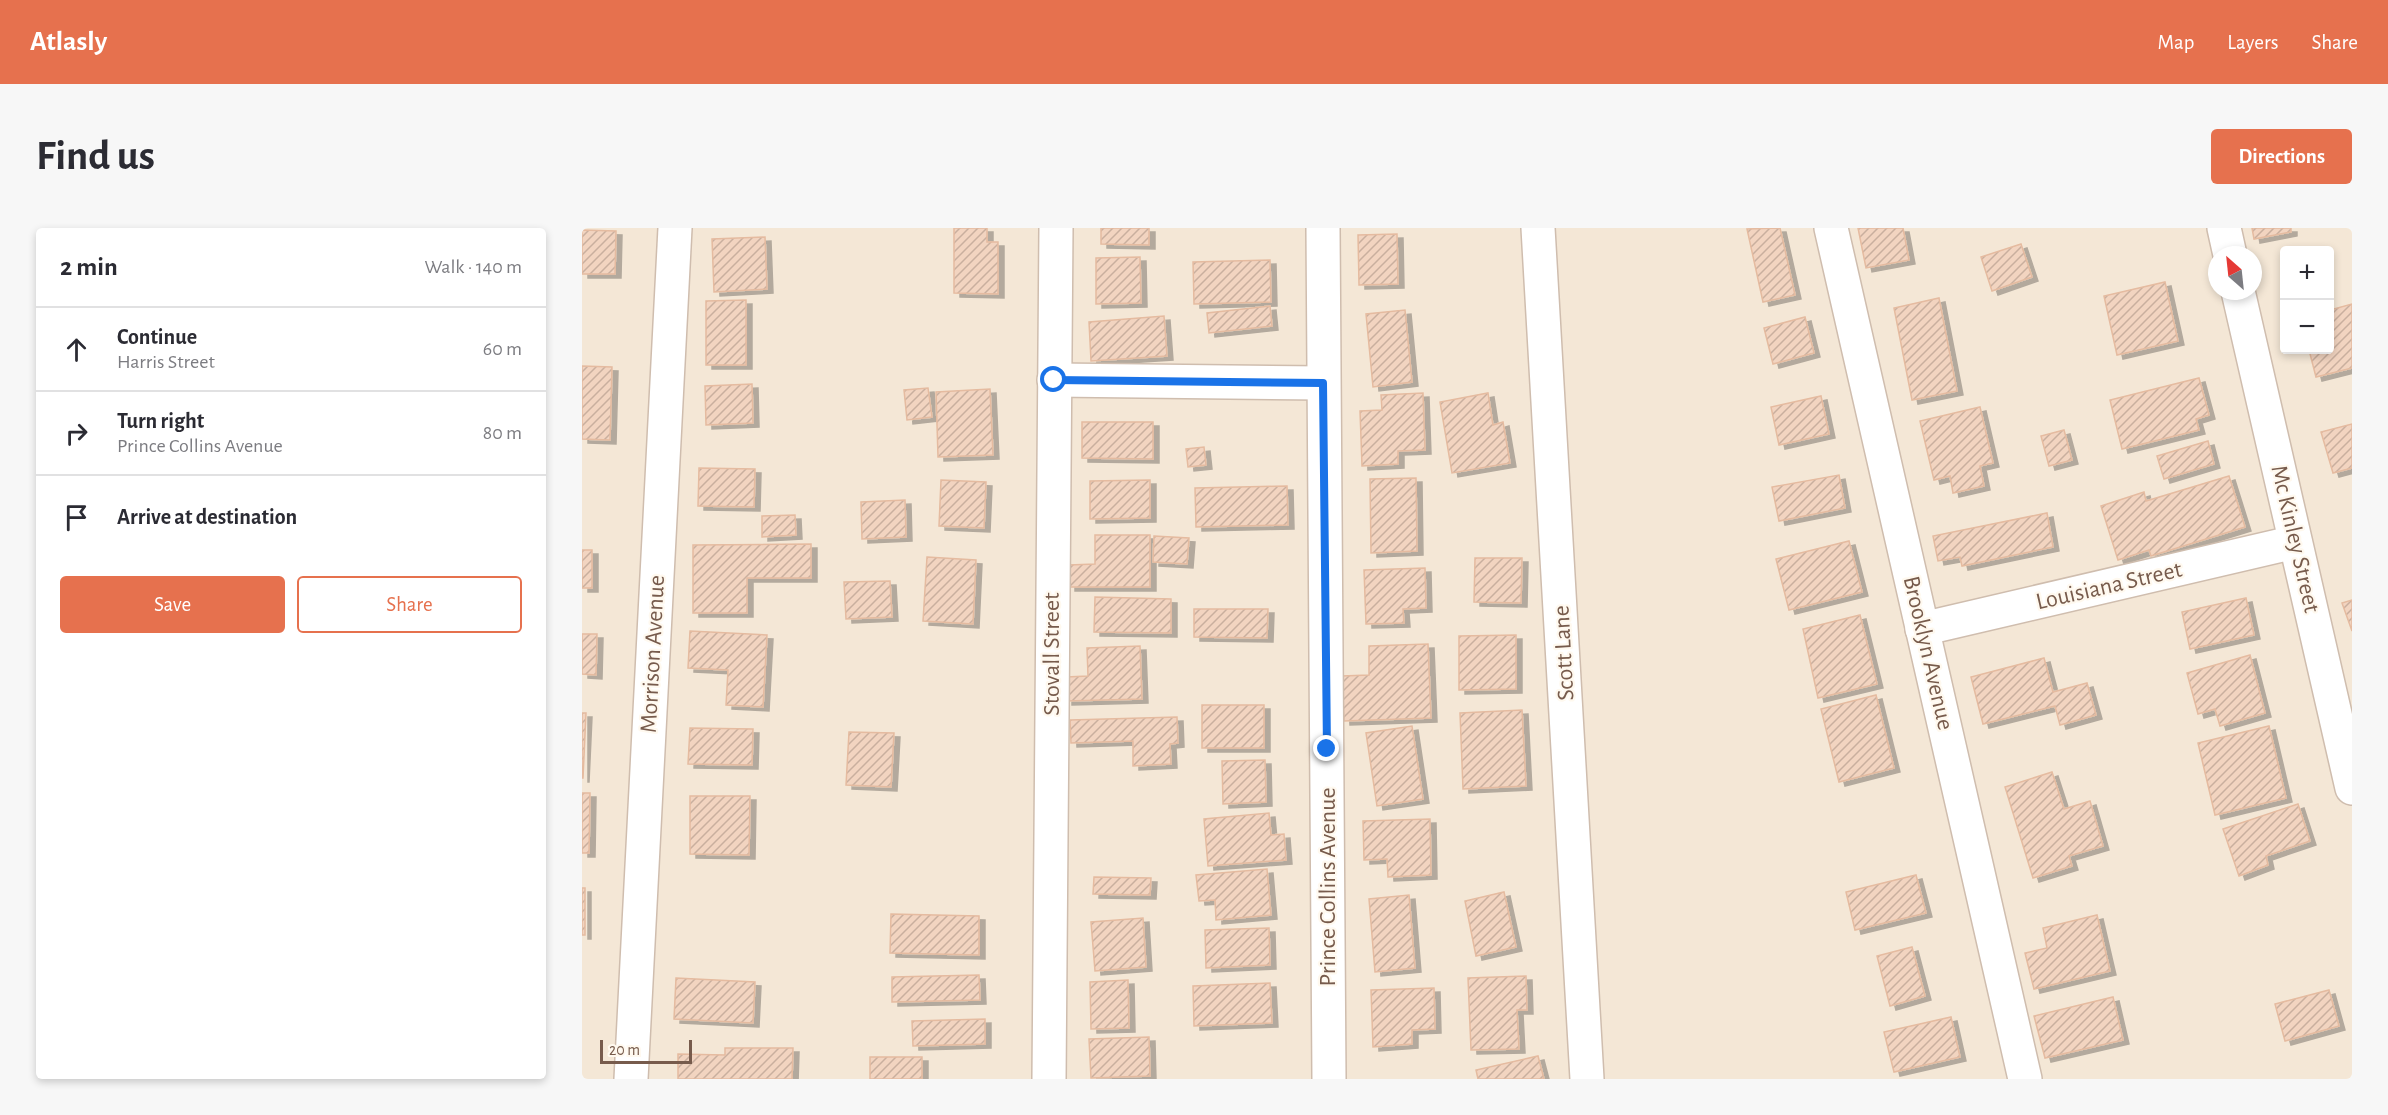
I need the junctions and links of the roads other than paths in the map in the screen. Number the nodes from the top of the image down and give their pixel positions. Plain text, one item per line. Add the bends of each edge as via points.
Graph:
1 (675, 228) edge
2 (1056, 228) edge
3 (1323, 228) edge
4 (1538, 228) edge
5 (1831, 228) edge
6 (2224, 228) edge
7 (2228, 246) edge
8 (2240, 300) edge
9 (1054, 380) junction
10 (1323, 383) junction
11 (2295, 542) junction
12 (1922, 629) junction
13 (2352, 788) edge
14 (631, 1079) edge
15 (1048, 1079) edge
16 (1329, 1079) edge
17 (1587, 1079) edge
18 (2025, 1079) edge

1 - 14 street, Morrison Avenue
2 - 9 street, Stovall Street
3 - 10 street, Prince Collins Avenue
4 - 17 street, Scott Lane
5 - 12 street, Brooklyn Avenue
6 - 7 street
8 - 11 street, Mc Kinley Street
9 - 10 street
9 - 15 street, Stovall Street
10 - 16 street, Prince Collins Avenue
11 - 12 street, Louisiana Street
11 - 13 street, Mc Kinley Street
12 - 18 street, Brooklyn Avenue

